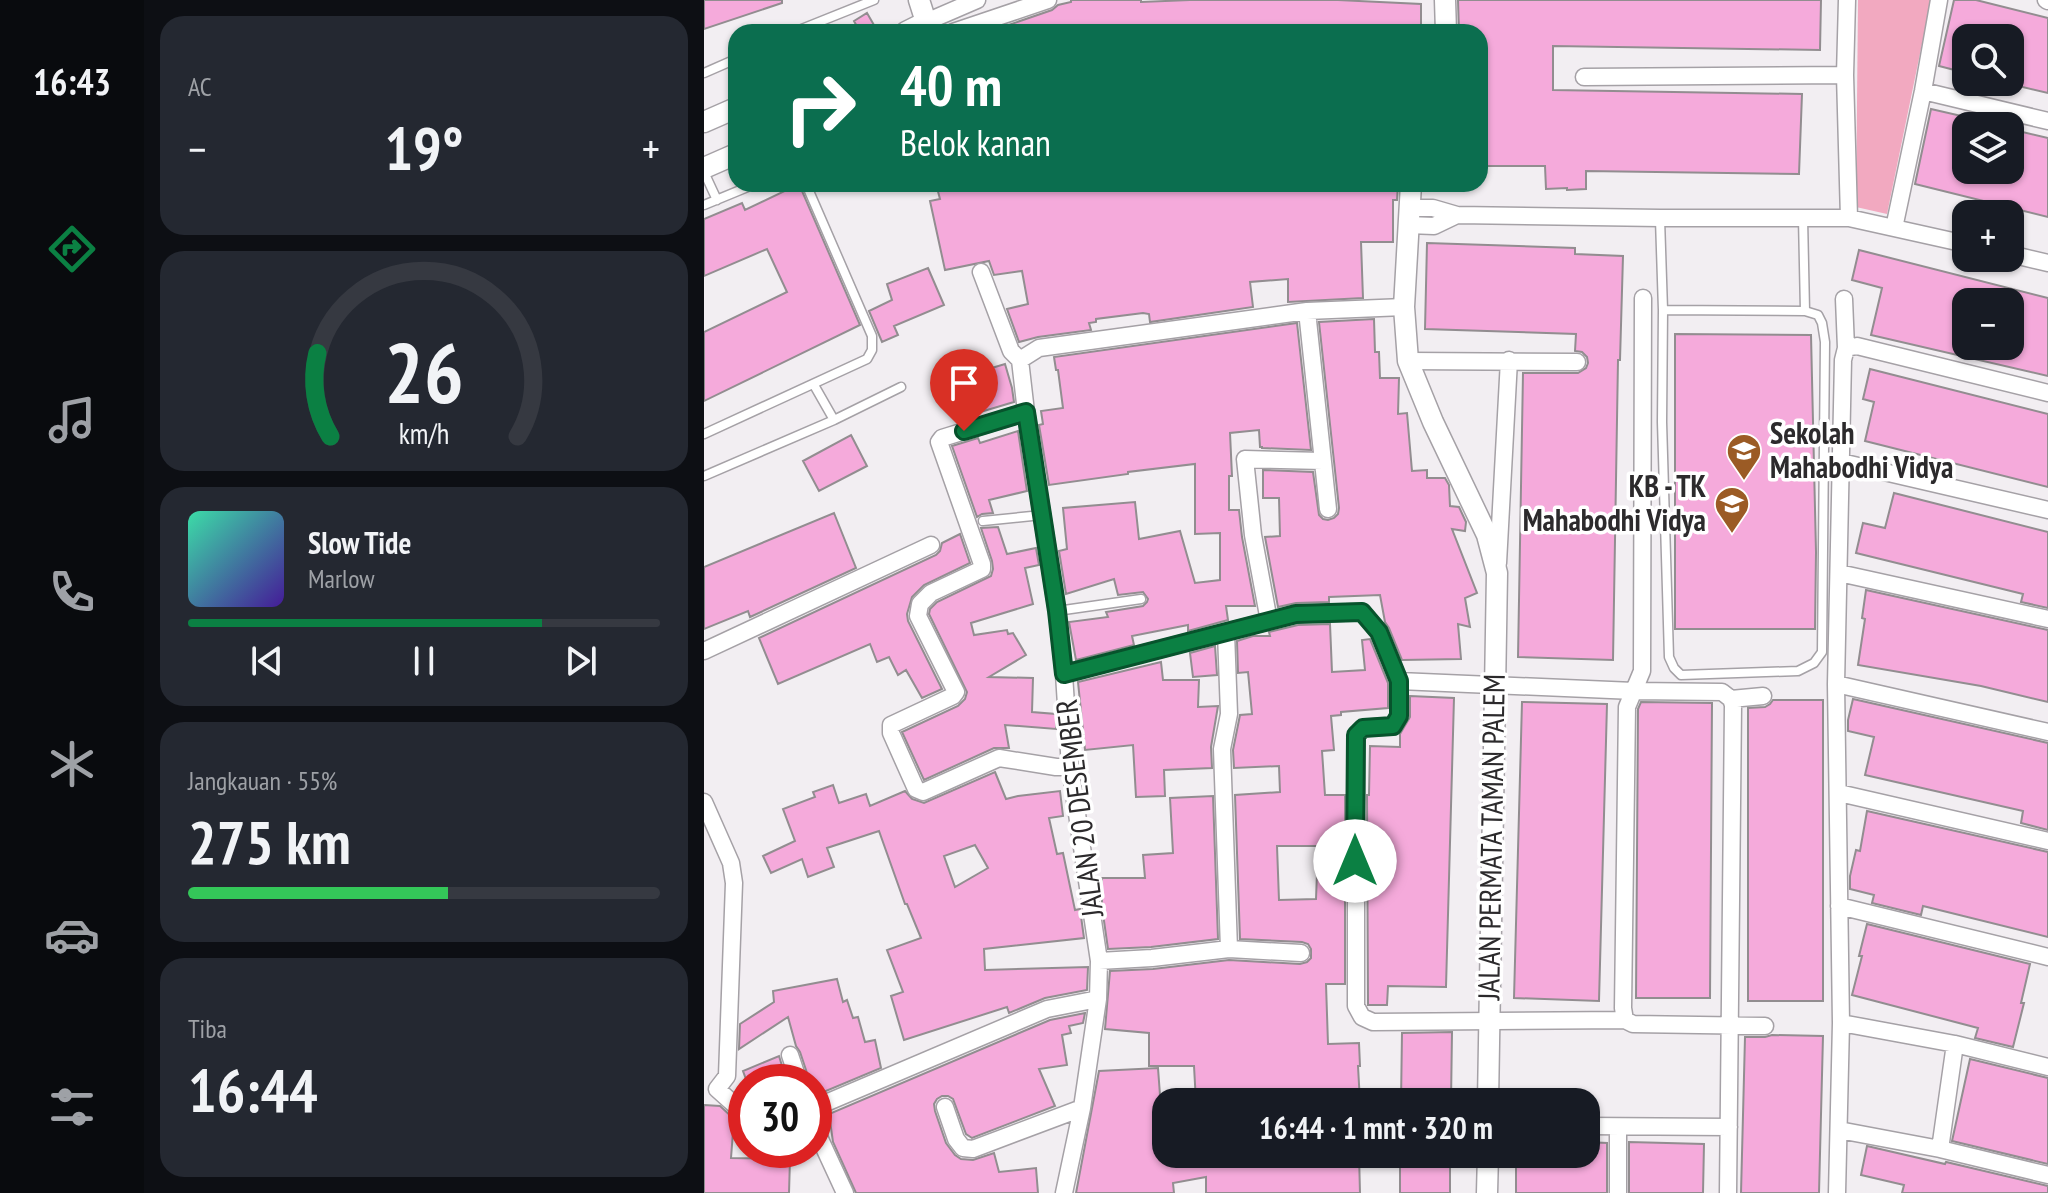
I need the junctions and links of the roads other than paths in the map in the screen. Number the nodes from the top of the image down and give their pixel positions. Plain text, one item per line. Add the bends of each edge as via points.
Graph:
1 (874, 0) edge
2 (919, 0) edge
3 (977, 0) edge
4 (1048, 0) edge
5 (1445, 0) edge
6 (1847, 0) edge
7 (1939, 0) edge
8 (926, 22) junction
9 (814, 24) edge
10 (922, 24) edge
11 (977, 24) edge
12 (1446, 24) edge
13 (728, 62) edge
14 (704, 73) edge
15 (1845, 75) junction
16 (1584, 77) dead end
17 (1923, 91) junction
18 (728, 112) edge
19 (2048, 121) edge
20 (704, 122) edge
21 (728, 158) edge
22 (704, 170) edge
23 (736, 192) edge
24 (809, 192) edge
25 (1410, 192) edge
26 (717, 200) junction
27 (704, 205) edge
28 (1409, 216) junction
29 (1660, 218) junction
30 (1803, 218) junction
31 (1849, 218) junction
32 (1894, 228) junction
33 (1952, 241) edge
34 (2024, 257) edge
35 (2048, 263) edge
36 (981, 272) dead end
37 (1643, 298) dead end
38 (1844, 299) dead end
39 (1404, 307) junction
40 (1663, 310) junction
41 (1307, 311) junction
42 (1805, 311) junction
43 (1846, 348) junction
44 (1020, 360) junction
45 (1509, 360) junction
46 (1408, 361) junction
47 (1577, 362) dead end
48 (814, 385) junction
49 (901, 387) dead end
50 (2048, 393) edge
51 (1026, 412) junction
52 (834, 420) junction
53 (704, 434) edge
54 (1323, 461) junction
55 (1841, 462) junction
56 (704, 476) edge
57 (1328, 509) dead end
58 (2048, 510) edge
59 (1043, 514) junction
60 (983, 521) dead end
61 (931, 545) dead end
62 (1497, 573) junction
63 (1839, 573) junction
64 (1141, 599) dead end
65 (1057, 611) junction
66 (2048, 619) edge
67 (1269, 621) junction
68 (1226, 633) junction
69 (704, 651) edge
70 (1064, 674) junction
71 (1399, 681) junction
72 (1836, 684) junction
73 (1496, 685) junction
74 (1634, 691) junction
75 (1763, 696) dead end
76 (1731, 699) junction
77 (2048, 732) edge
78 (1070, 767) junction
79 (1839, 793) junction
80 (704, 802) edge
81 (2048, 841) edge
82 (1839, 906) junction
83 (1229, 949) junction
84 (1301, 953) dead end
85 (2048, 957) edge
86 (1099, 961) junction
87 (1098, 999) junction
88 (1488, 1019) junction
89 (1625, 1020) junction
90 (1731, 1026) junction
91 (1765, 1026) dead end
92 (1840, 1028) junction
93 (1955, 1044) junction
94 (790, 1055) dead end
95 (793, 1064) edge
96 (2048, 1067) edge
97 (1488, 1088) edge
98 (710, 1091) edge
99 (832, 1100) edge
100 (728, 1103) edge
101 (945, 1107) dead end
102 (1082, 1108) junction
103 (1600, 1126) edge
104 (1618, 1127) junction
105 (1729, 1127) junction
106 (1839, 1130) junction
107 (1940, 1149) junction
108 (832, 1167) edge
109 (1488, 1168) edge
110 (2048, 1175) edge
111 (845, 1193) edge
112 (1064, 1193) edge
113 (1487, 1193) edge
114 (1618, 1193) edge
115 (1728, 1193) edge
116 (1837, 1193) edge

1 - 9 lane
2 - 8 street
3 - 8 street
4 - 11 street
5 - 12 street
6 - 15 street
7 - 17 street
8 - 10 street
13 - 14 lane
15 - 16 street
15 - 31 street
17 - 19 street
17 - 32 street
18 - 20 street
21 - 22 street
22 - 26 lane
23 - 26 lane
24 - 48 lane via 872,336 867,359
25 - 28 street
26 - 27 lane
28 - 29 street via 1434,226 1457,215
28 - 39 street
29 - 30 street
29 - 40 lane
30 - 31 street
30 - 42 lane
31 - 32 street
32 - 33 street
34 - 35 street
36 - 44 street via 1011,351
37 - 74 street via 1642,671
38 - 43 street
39 - 41 street
39 - 46 street, JALAN PERMATA TAMAN PALEM
40 - 42 lane
40 - 42 lane via 1667,639 1669,657 1681,675 1798,671 1822,652 1825,342 1818,315
41 - 44 street via 1039,348
41 - 54 street
43 - 50 street via 1857,346
43 - 55 street
44 - 51 street, JALAN 20 DESEMBER
45 - 46 street
45 - 47 street
45 - 62 street
46 - 62 street, JALAN PERMATA TAMAN PALEM via 1487,535
48 - 52 lane
48 - 53 lane
49 - 52 lane
51 - 59 street, JALAN 20 DESEMBER
51 - 78 street via 939,442 982,569 931,593 920,604 918,616 956,692 891,725 891,733 923,792 999,758
52 - 56 lane
54 - 57 street
54 - 67 street via 1245,459
55 - 58 street
55 - 63 street
59 - 60 lane
59 - 65 street, JALAN 20 DESEMBER
61 - 69 street
62 - 73 street, JALAN PERMATA TAMAN PALEM
63 - 66 street
63 - 72 street
64 - 65 lane
65 - 70 street, JALAN 20 DESEMBER
67 - 68 street
67 - 71 street via 1296,614 1362,612 1379,632
68 - 70 street
68 - 83 street via 1229,714 1222,749
70 - 78 street, JALAN 20 DESEMBER
71 - 73 street
71 - 88 street via 1399,716 1393,726 1363,728 1356,735 1356,1006 1373,1022
72 - 77 street
72 - 79 street
73 - 74 street
73 - 88 street, JALAN PERMATA TAMAN PALEM
74 - 76 street via 1722,692
74 - 89 street via 1627,707
75 - 76 street
76 - 90 street
78 - 86 street, JALAN 20 DESEMBER
79 - 81 street
79 - 82 street
80 - 98 street via 731,863 734,883 727,1076
82 - 85 street
82 - 92 street
83 - 84 street
83 - 86 street
86 - 87 street, JALAN 20 DESEMBER
87 - 99 street via 1047,1009
87 - 102 street, JALAN 20 DESEMBER
88 - 89 street
88 - 97 street, JALAN PERMATA TAMAN PALEM
89 - 90 street
90 - 91 street
90 - 105 street
92 - 93 street
92 - 106 street
93 - 96 street
93 - 107 street
94 - 95 street
98 - 100 street
101 - 102 street via 956,1139 963,1148 973,1149
102 - 112 street, JALAN 20 DESEMBER
103 - 104 street
104 - 105 street
104 - 114 street
105 - 115 street
106 - 107 street
106 - 116 street
107 - 110 street
108 - 111 street
109 - 113 street

